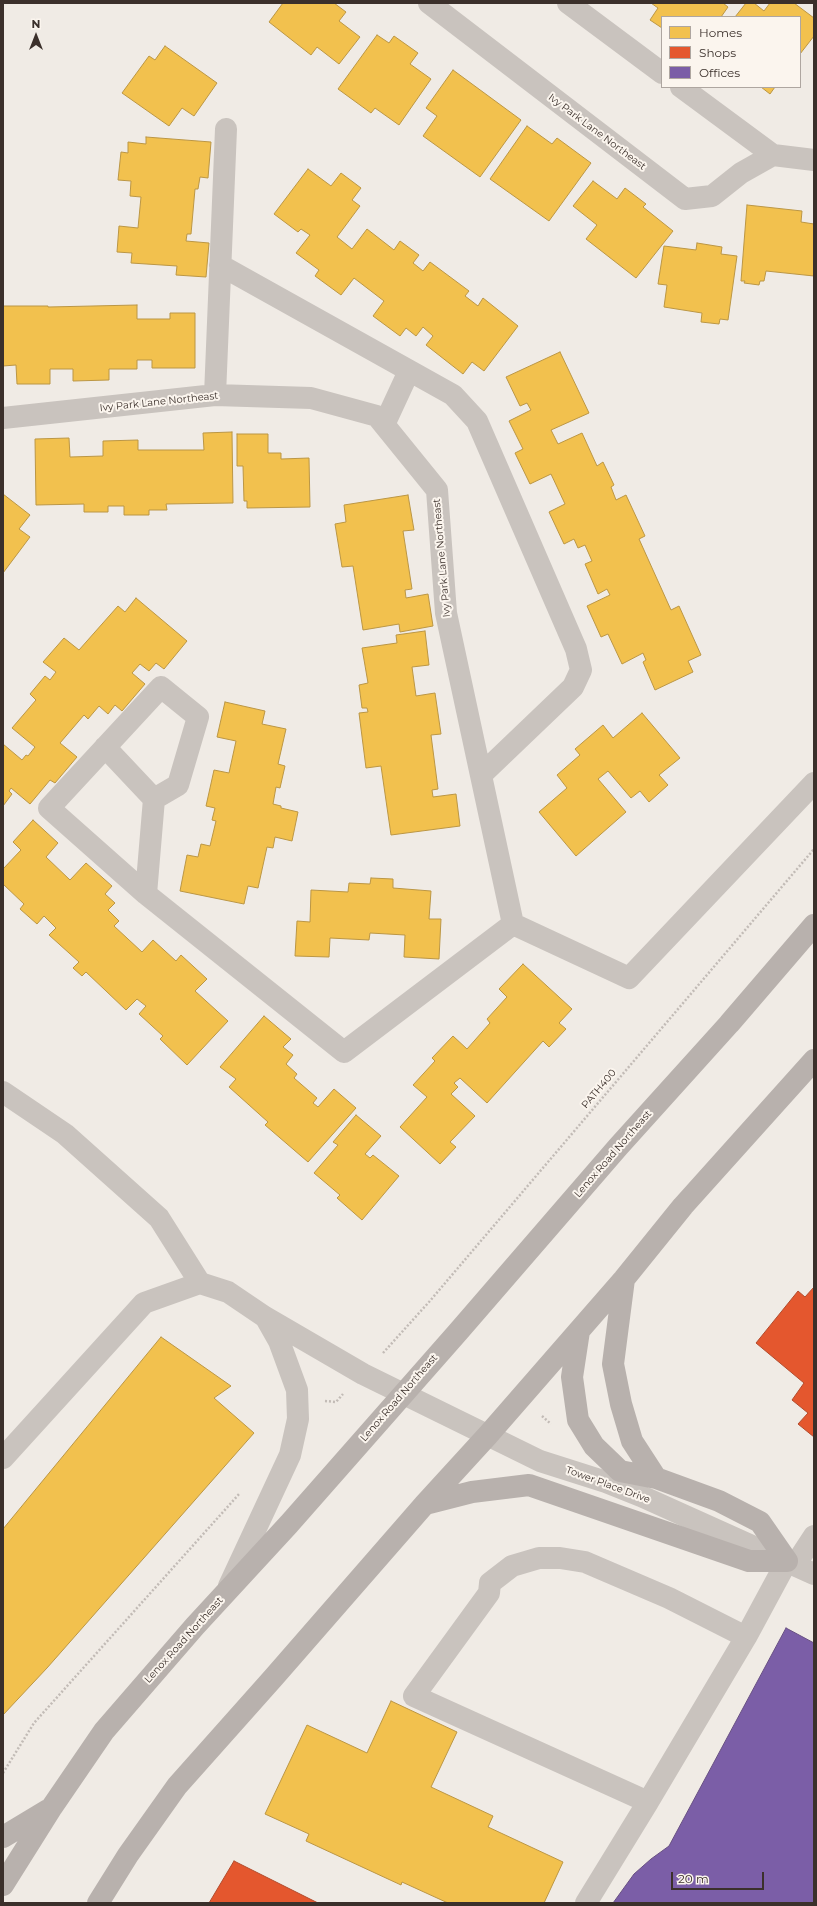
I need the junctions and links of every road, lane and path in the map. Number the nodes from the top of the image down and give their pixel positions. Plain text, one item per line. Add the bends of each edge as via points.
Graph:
1 (430, 3) edge
2 (568, 3) edge
3 (661, 72) edge
4 (682, 88) edge
5 (226, 129) dead end
6 (773, 156) junction
7 (814, 160) edge
8 (220, 265) junction
9 (409, 371) junction
10 (215, 395) junction
11 (3, 418) edge
12 (384, 425) junction
13 (105, 748) junction
14 (481, 775) junction
15 (814, 783) edge
16 (154, 799) junction
17 (814, 849) edge
18 (146, 894) junction
19 (513, 924) junction
20 (814, 925) edge
21 (814, 1060) edge
22 (3, 1092) edge
23 (624, 1279) junction
24 (200, 1283) junction
25 (265, 1317) junction
26 (579, 1331) junction
27 (396, 1339) dead end
28 (402, 1394) junction
29 (488, 1435) junction
30 (3, 1458) edge
31 (656, 1478) junction
32 (242, 1491) dead end
33 (424, 1505) junction
34 (814, 1536) edge
35 (799, 1567) edge
36 (226, 1592) junction
37 (746, 1638) junction
38 (3, 1773) edge
39 (648, 1802) junction
40 (52, 1807) junction
41 (3, 1837) edge
42 (3, 1884) edge
43 (98, 1903) edge
44 (586, 1903) edge

1 - 6 street, Ivy Park Lane Northeast via 686,199 712,196 741,174
2 - 3 street
4 - 6 street
5 - 8 street
6 - 7 street
8 - 9 street
8 - 10 street
9 - 12 street
9 - 14 street via 453,395 477,421 576,649 581,670 573,687
10 - 11 street, Ivy Park Lane Northeast
10 - 12 street, Ivy Park Lane Northeast via 311,398 377,416
12 - 14 street, Ivy Park Lane Northeast via 437,490 446,613
13 - 16 street
13 - 16 street via 161,687 198,717 178,784
13 - 18 street via 49,808
14 - 19 street, Ivy Park Lane Northeast
15 - 19 street via 629,978
16 - 18 street
17 - 27 path, PATH400
18 - 19 street via 344,1052
20 - 28 main road, Lenox Road Northeast
21 - 23 main road via 683,1206
22 - 24 street via 65,1134 159,1218
23 - 26 main road
23 - 31 main road via 613,1364 632,1441
24 - 25 street, Tower Place Drive via 228,1292
24 - 30 street via 144,1303
25 - 28 street, Tower Place Drive
25 - 36 street via 279,1342 297,1390 298,1419 290,1455
26 - 29 main road
26 - 31 main road via 572,1377 578,1420 594,1446 620,1471
28 - 29 street, Tower Place Drive
28 - 36 main road, Lenox Road Northeast
29 - 33 main road
29 - 35 street, Tower Place Drive via 540,1461 627,1490
31 - 35 main road via 718,1500 760,1522
32 - 38 path via 34,1723
33 - 35 main road via 472,1492 529,1485 749,1561
33 - 43 main road via 176,1786
34 - 35 street
35 - 37 street
36 - 40 main road, Lenox Road Northeast via 104,1731
37 - 39 street
37 - 39 street via 669,1598 585,1562 539,1558 512,1566 490,1583 489,1593 414,1696
39 - 44 street
40 - 41 main road
40 - 42 main road, Lenox Road Northeast

